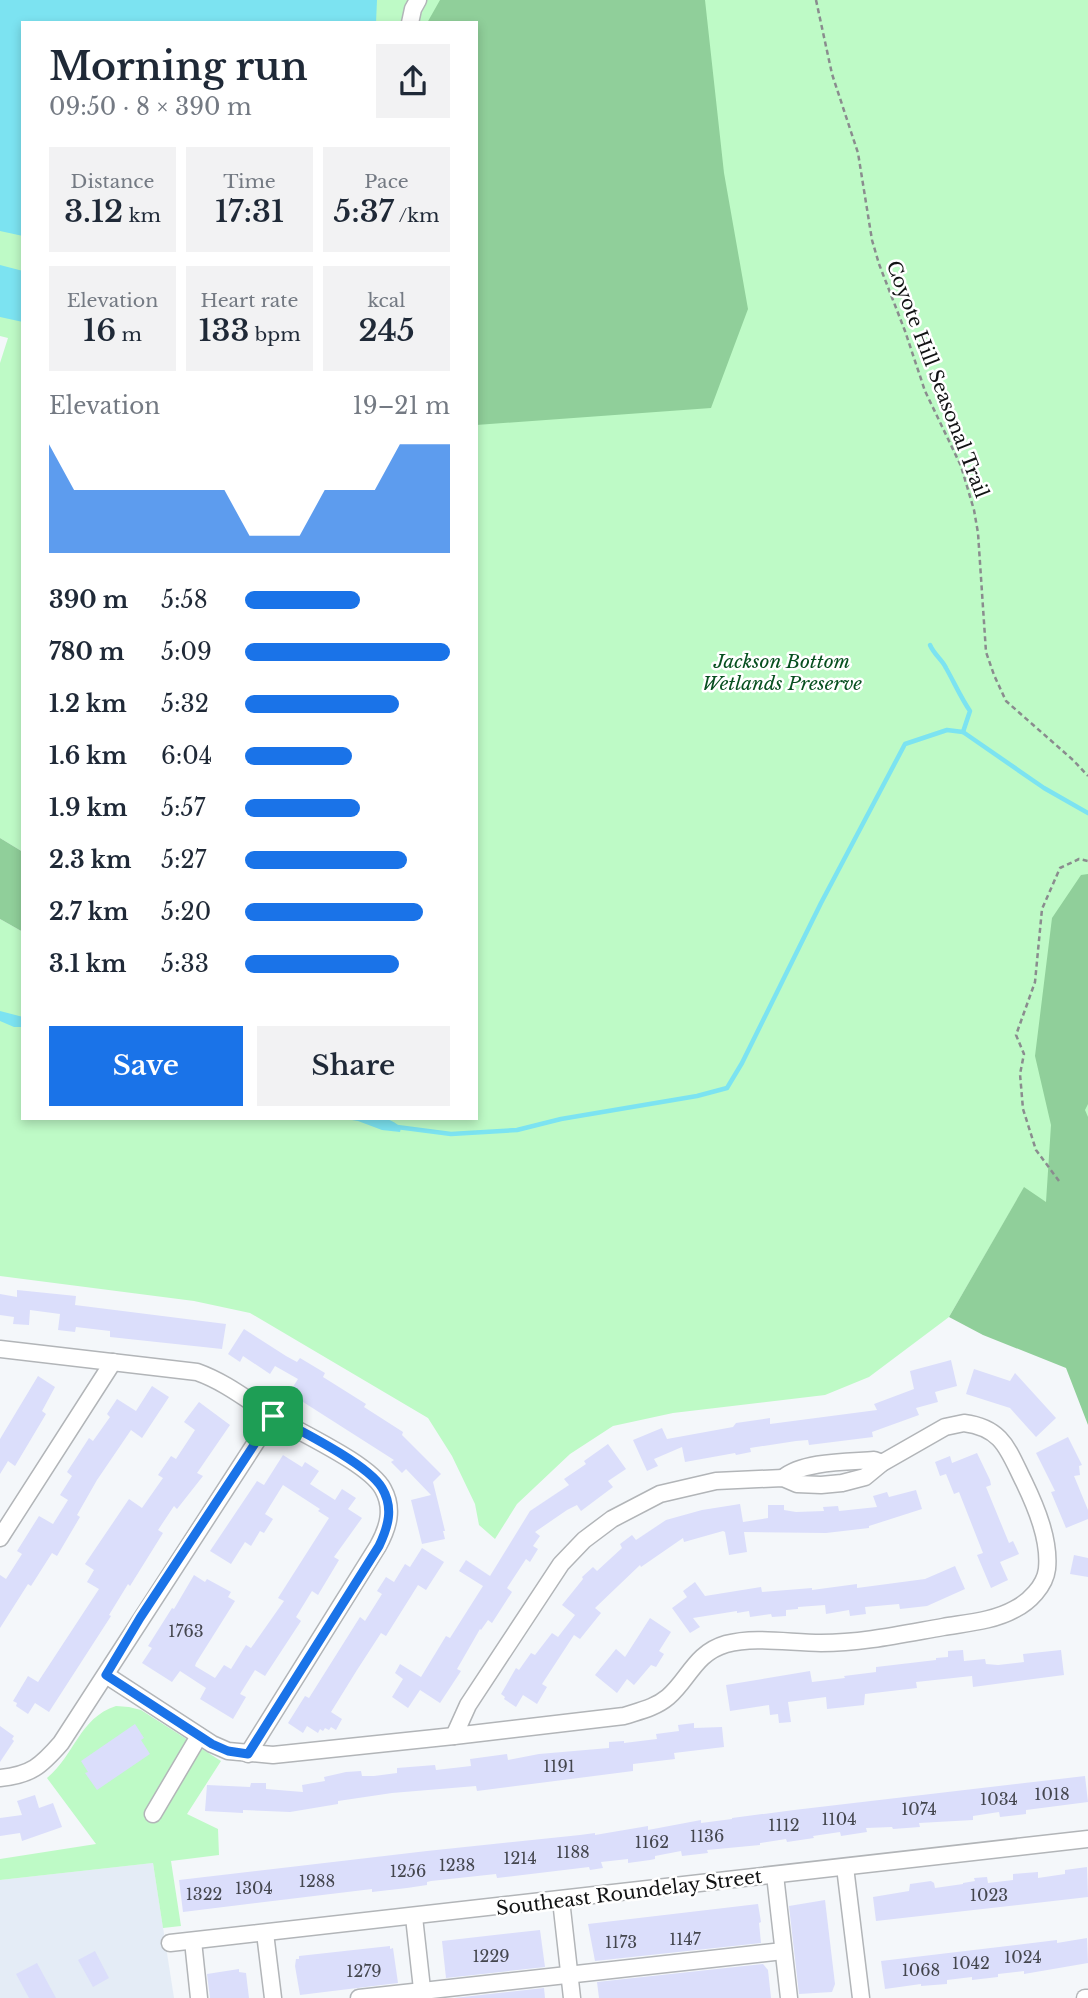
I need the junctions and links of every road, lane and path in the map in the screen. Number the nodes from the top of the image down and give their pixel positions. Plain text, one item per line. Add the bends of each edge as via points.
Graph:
1 (418, 0) edge
2 (816, 0) edge
3 (410, 21) edge
4 (1088, 776) edge
5 (1088, 861) edge
6 (1059, 1181) dead end
7 (0, 1349) edge
8 (113, 1362) junction
9 (273, 1416) junction
10 (0, 1538) edge
11 (106, 1675) junction
12 (199, 1736) junction
13 (454, 1736) junction
14 (248, 1754) junction
15 (0, 1778) edge
16 (153, 1814) dead end
17 (1088, 1839) edge
18 (845, 1867) junction
19 (775, 1875) junction
20 (561, 1900) junction
21 (414, 1917) junction
22 (265, 1933) junction
23 (193, 1941) junction
24 (170, 1944) dead end
25 (783, 1951) junction
26 (570, 1975) junction
27 (423, 1995) edge
28 (199, 1998) edge
29 (273, 1998) edge
30 (359, 1998) edge
31 (572, 1998) edge
32 (789, 1998) edge
33 (861, 1998) edge

1 - 3 street
2 - 4 path, Coyote Hill Seasonal Trail via 832,74 858,153 878,264 925,391 961,466 974,510 986,652 994,675 1006,701
5 - 6 path via 1079,859 1060,868 1042,909 1035,982 1016,1035 1024,1054 1020,1074 1023,1109 1037,1150
7 - 8 street
8 - 9 street via 197,1372 220,1380
8 - 10 street
9 - 11 street
9 - 14 street via 343,1455 376,1480 383,1489 389,1516 379,1546
11 - 12 street
11 - 15 street via 46,1760 31,1772
12 - 14 street via 228,1751
12 - 16 street
13 - 13 street via 468,1705 561,1564 584,1540 660,1494 716,1481 782,1478 797,1484 842,1483 865,1477 946,1427 964,1423 996,1433 1039,1517 1047,1570 1037,1592 1015,1610 922,1631 836,1643 726,1644 695,1662 669,1696 651,1708 624,1716
13 - 14 street
17 - 18 street, Southeast Roundelay Street
18 - 19 street, Southeast Roundelay Street
18 - 33 street
19 - 20 street, Southeast Roundelay Street
19 - 25 street
20 - 21 street, Southeast Roundelay Street
20 - 26 street
21 - 22 street, Southeast Roundelay Street
21 - 27 street
22 - 23 street, Southeast Roundelay Street
22 - 29 street
23 - 24 street, Southeast Roundelay Street
23 - 28 street
25 - 26 street
25 - 32 street
26 - 27 street
26 - 31 street
27 - 30 street

